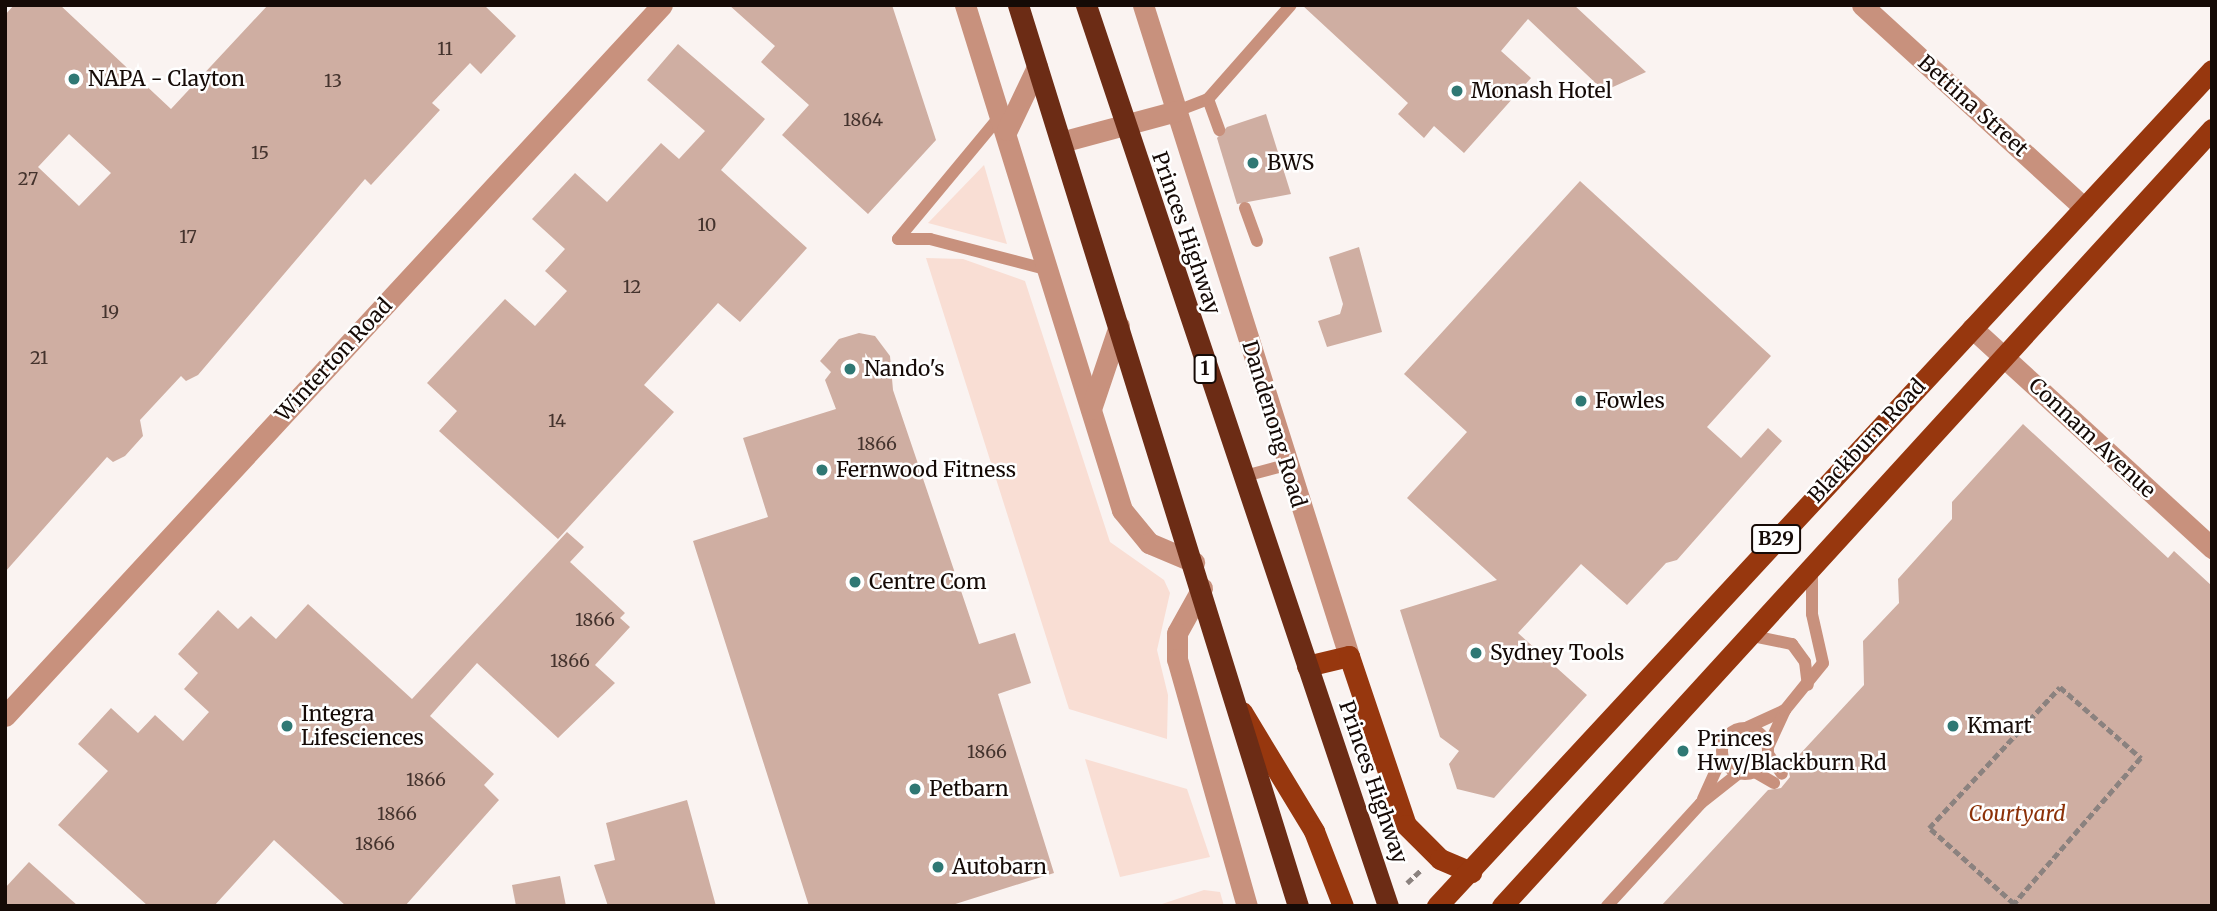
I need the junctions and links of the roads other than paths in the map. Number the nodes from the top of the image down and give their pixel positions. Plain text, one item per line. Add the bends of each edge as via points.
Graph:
1 (662, 5) edge
2 (965, 5) edge
3 (1017, 5) edge
4 (1086, 5) edge
5 (1143, 5) edge
6 (1291, 5) edge
7 (1862, 5) edge
8 (1037, 67) junction
9 (2212, 70) edge
10 (1208, 99) junction
11 (1177, 111) junction
12 (1004, 123) junction
13 (1123, 126) junction
14 (1219, 130) dead end
15 (2212, 130) edge
16 (1061, 142) junction
17 (1245, 208) dead end
18 (2084, 208) junction
19 (1256, 241) dead end
20 (1050, 271) junction
21 (1119, 327) junction
22 (1972, 328) junction
23 (2003, 356) junction
24 (1090, 411) junction
25 (1286, 465) junction
26 (1241, 477) junction
27 (2212, 548) edge
28 (1194, 562) junction
29 (1812, 565) junction
30 (1202, 588) junction
31 (1748, 635) junction
32 (1349, 656) junction
33 (1307, 666) junction
34 (1808, 685) junction
35 (1785, 710) junction
36 (1242, 712) junction
37 (5, 716) edge
38 (1748, 727) junction
39 (1768, 750) junction
40 (1722, 757) junction
41 (1755, 772) junction
42 (1739, 773) junction
43 (1701, 803) junction
44 (1471, 872) junction
45 (1429, 898) edge
46 (1247, 906) edge
47 (1298, 906) edge
48 (1343, 906) edge
49 (1388, 906) edge
50 (1502, 906) edge
51 (1607, 906) edge

1 - 37 street, Winterton Road
2 - 12 street
3 - 8 highway
4 - 13 highway, Princes Highway / 1
5 - 11 street, Dandenong Road
6 - 10 lane
7 - 18 street, Bettina Street
8 - 12 street
8 - 16 highway
9 - 18 main road, Blackburn Road / B29
10 - 11 lane
10 - 14 lane
11 - 13 street
11 - 25 street, Dandenong Road
12 - 20 street
12 - 20 lane via 898,239 930,239
13 - 16 street
13 - 26 highway, Princes Highway / 1
15 - 23 main road, Blackburn Road / B29
16 - 21 highway
17 - 19 lane
18 - 22 main road, Blackburn Road / B29
20 - 24 street
21 - 24 street
21 - 28 highway
22 - 23 street, Connam Avenue
22 - 44 main road, Blackburn Road / B29
23 - 27 street, Connam Avenue
23 - 29 main road, Blackburn Road / B29
24 - 28 street via 1128,522 1149,542
25 - 26 lane
25 - 32 street, Dandenong Road
26 - 33 highway, Princes Highway / 1
28 - 30 highway
29 - 31 main road, Blackburn Road / B29
29 - 34 lane via 1812,614 1823,663
30 - 36 highway
30 - 46 street via 1177,633 1177,659
31 - 34 lane via 1792,644 1805,662
31 - 50 main road, Blackburn Road / B29
32 - 33 main road
32 - 44 main road via 1406,825 1440,859
33 - 49 highway, Princes Highway / 1
34 - 35 lane
35 - 38 lane
35 - 39 lane
36 - 47 highway
36 - 48 main road via 1314,831
38 - 39 lane
38 - 40 lane via 1728,734
39 - 41 lane
39 - 41 lane via 1778,779
40 - 42 lane
40 - 43 lane
41 - 42 lane
42 - 43 lane
43 - 51 lane
44 - 45 main road, Blackburn Road / B29

